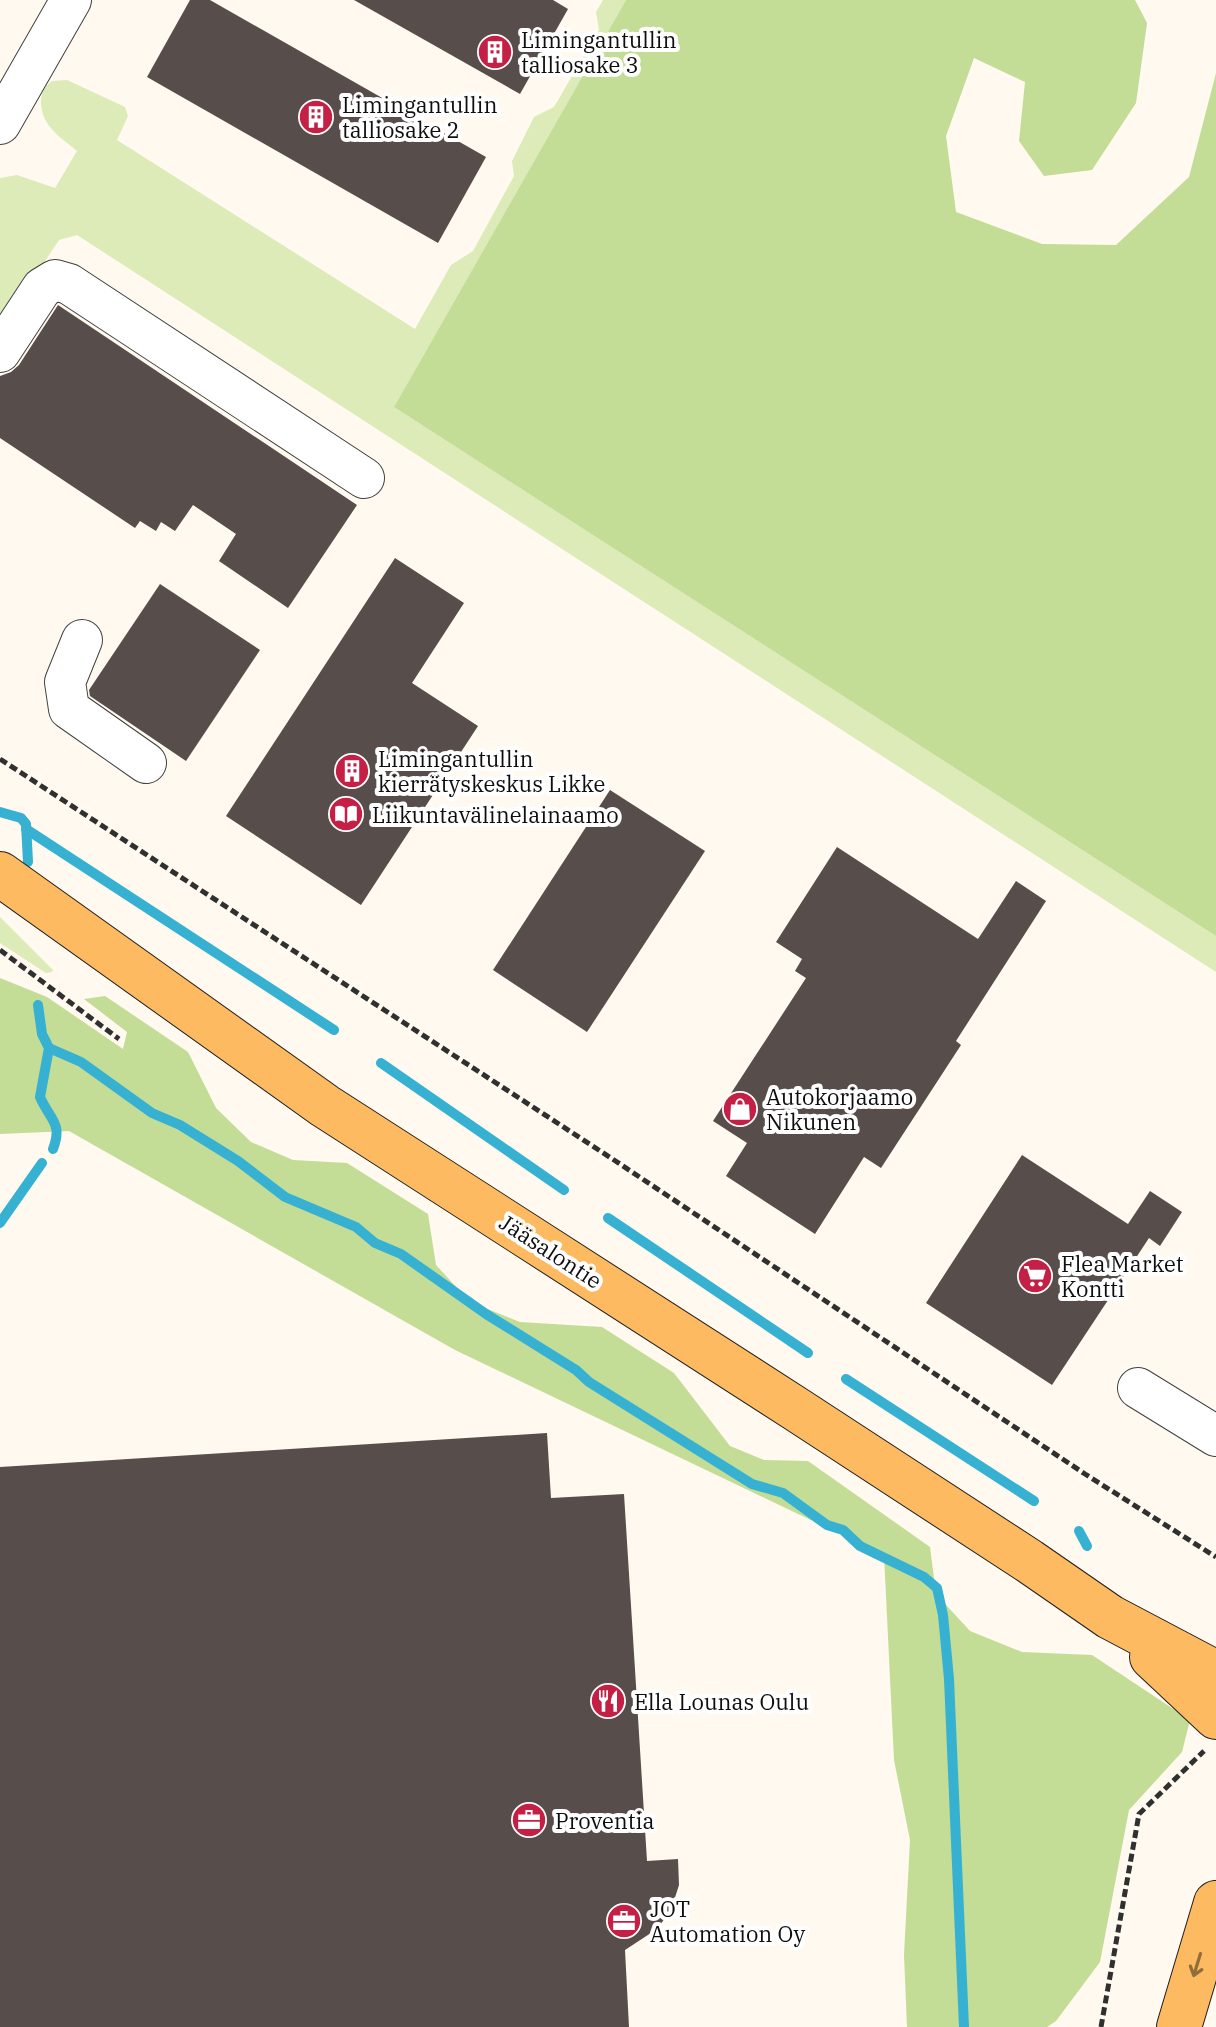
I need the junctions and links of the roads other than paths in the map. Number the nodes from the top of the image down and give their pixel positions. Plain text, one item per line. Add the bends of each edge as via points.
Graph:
1 (71, 0) edge
2 (0, 124) edge
3 (0, 352) edge
4 (364, 478) dead end
5 (82, 640) dead end
6 (146, 763) dead end
7 (0, 874) edge
8 (1138, 1388) dead end
9 (1216, 1436) edge
10 (1110, 1617) junction
11 (1216, 1673) edge
12 (1214, 1730) edge
13 (1216, 1903) edge
14 (1179, 2027) edge

1 - 2 street
3 - 4 street via 42,288 55,280 69,284
5 - 6 street via 65,682 69,709
7 - 10 main road, Jääsalontie via 325,1106
8 - 9 street
10 - 11 main road, Jääsalontie
10 - 12 main road, Jääsalontie
13 -> 14 main road

